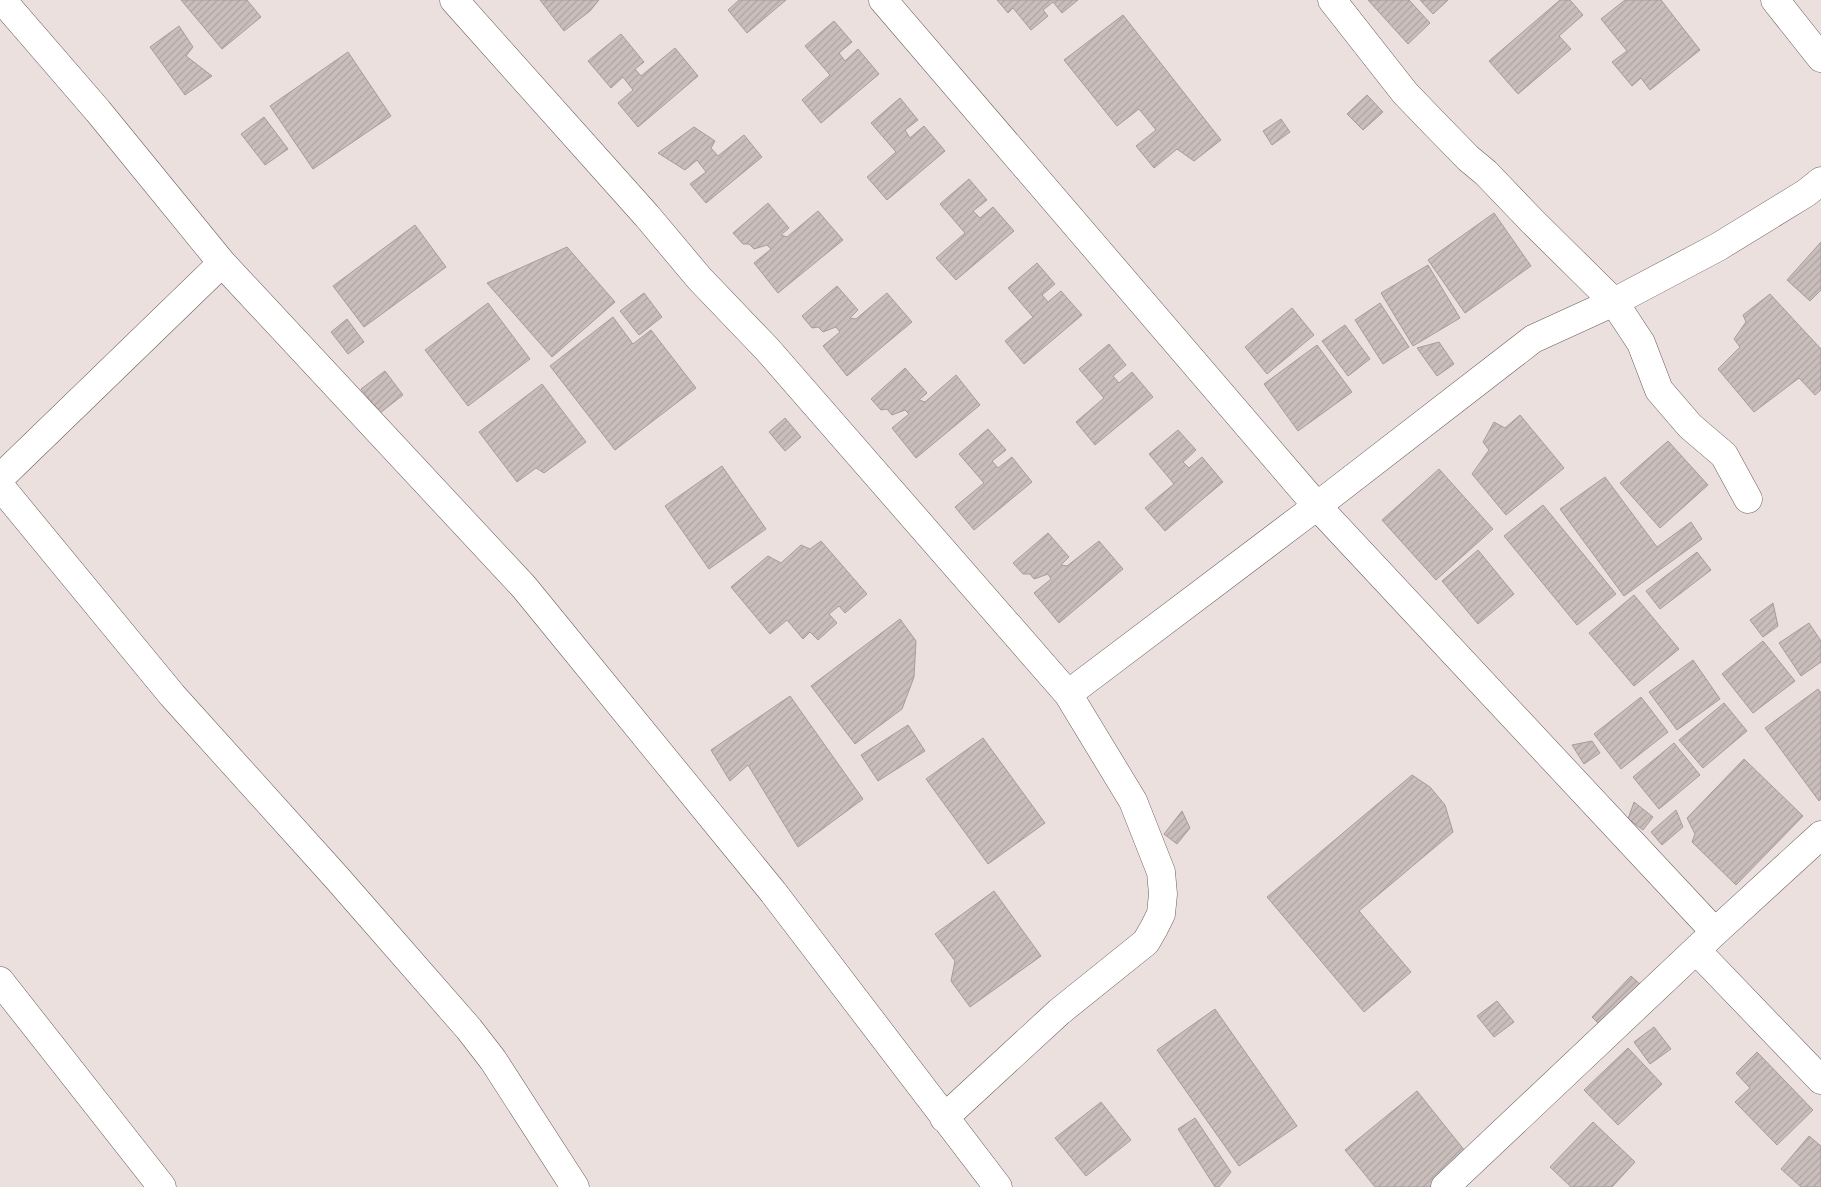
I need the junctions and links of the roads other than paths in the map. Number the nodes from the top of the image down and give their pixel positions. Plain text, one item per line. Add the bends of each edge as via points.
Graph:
1 (2, 0) edge
2 (454, 0) edge
3 (882, 0) edge
4 (1332, 0) edge
5 (1775, 0) edge
6 (1821, 58) edge
7 (1821, 182) edge
8 (222, 263) junction
9 (1614, 302) junction
10 (2, 473) edge
11 (1748, 499) dead end
12 (1317, 506) junction
13 (1068, 694) junction
14 (1821, 835) edge
15 (1705, 941) junction
16 (0, 981) edge
17 (1821, 1080) edge
18 (944, 1118) junction
19 (162, 1187) edge
20 (575, 1187) edge
21 (998, 1187) edge
22 (1445, 1187) edge

1 - 8 street
2 - 13 street via 699,278 767,349
3 - 12 street
4 - 9 street via 1428,118
5 - 6 street
7 - 9 street via 1718,247
8 - 10 street
8 - 18 street via 524,586 774,892
9 - 11 street via 1641,343 1659,390 1690,426 1724,455
9 - 12 street via 1533,339
10 - 20 street via 172,695 337,878 493,1060
12 - 13 street
12 - 15 street
13 - 18 street via 1133,801 1161,872 1163,894 1160,914 1146,942 1058,1012
14 - 15 street
15 - 17 street
15 - 22 street
16 - 19 street
18 - 21 street

